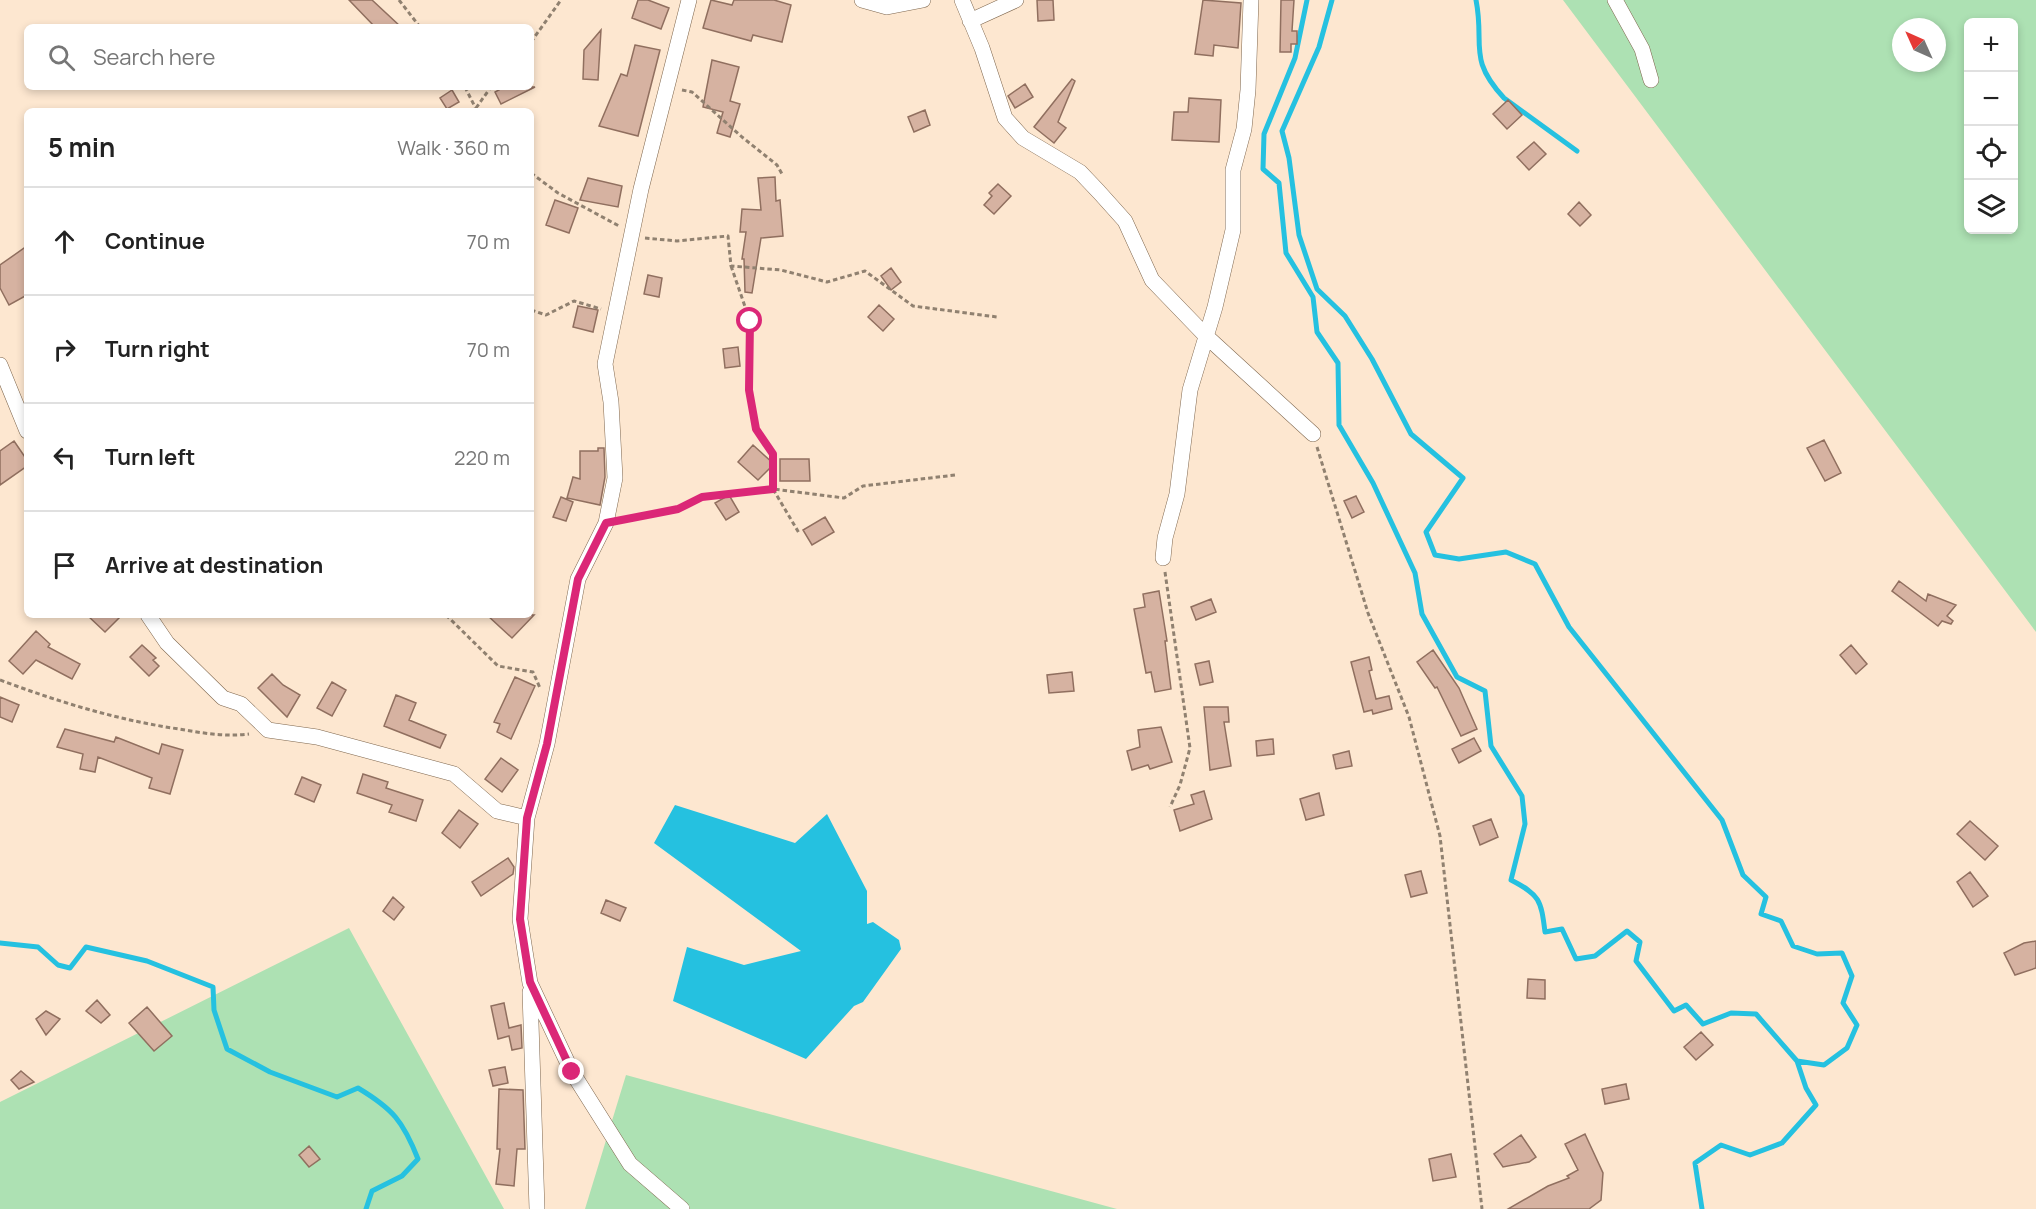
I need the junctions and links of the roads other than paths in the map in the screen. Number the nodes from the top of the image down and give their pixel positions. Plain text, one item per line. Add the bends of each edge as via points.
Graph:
1 (689, 0) edge
2 (862, 0) edge
3 (923, 0) edge
4 (962, 0) edge
5 (1016, 0) edge
6 (1251, 0) edge
7 (1615, 0) edge
8 (970, 21) junction
9 (1651, 80) dead end
10 (1206, 336) junction
11 (0, 364) edge
12 (24, 423) edge
13 (1313, 434) road end
14 (1163, 558) road end
15 (150, 618) edge
16 (527, 818) junction
17 (530, 982) junction
18 (537, 1209) edge
19 (682, 1209) edge

1 - 16 street via 631,237 605,364 615,478 606,523 578,579 553,714
2 - 3 street via 887,7
4 - 8 street
5 - 8 street
6 - 10 street via 1244,129 1233,171 1233,230
7 - 9 street via 1642,49
8 - 10 street via 1005,118 1023,138 1080,172 1099,192 1125,221 1152,280
10 - 13 street
10 - 14 street via 1190,390 1177,494
11 - 12 street
15 - 16 street via 167,643 223,698 241,704 268,730 317,737 454,774 497,811
16 - 17 street via 520,919
17 - 18 street
17 - 19 street via 572,1072 630,1164

